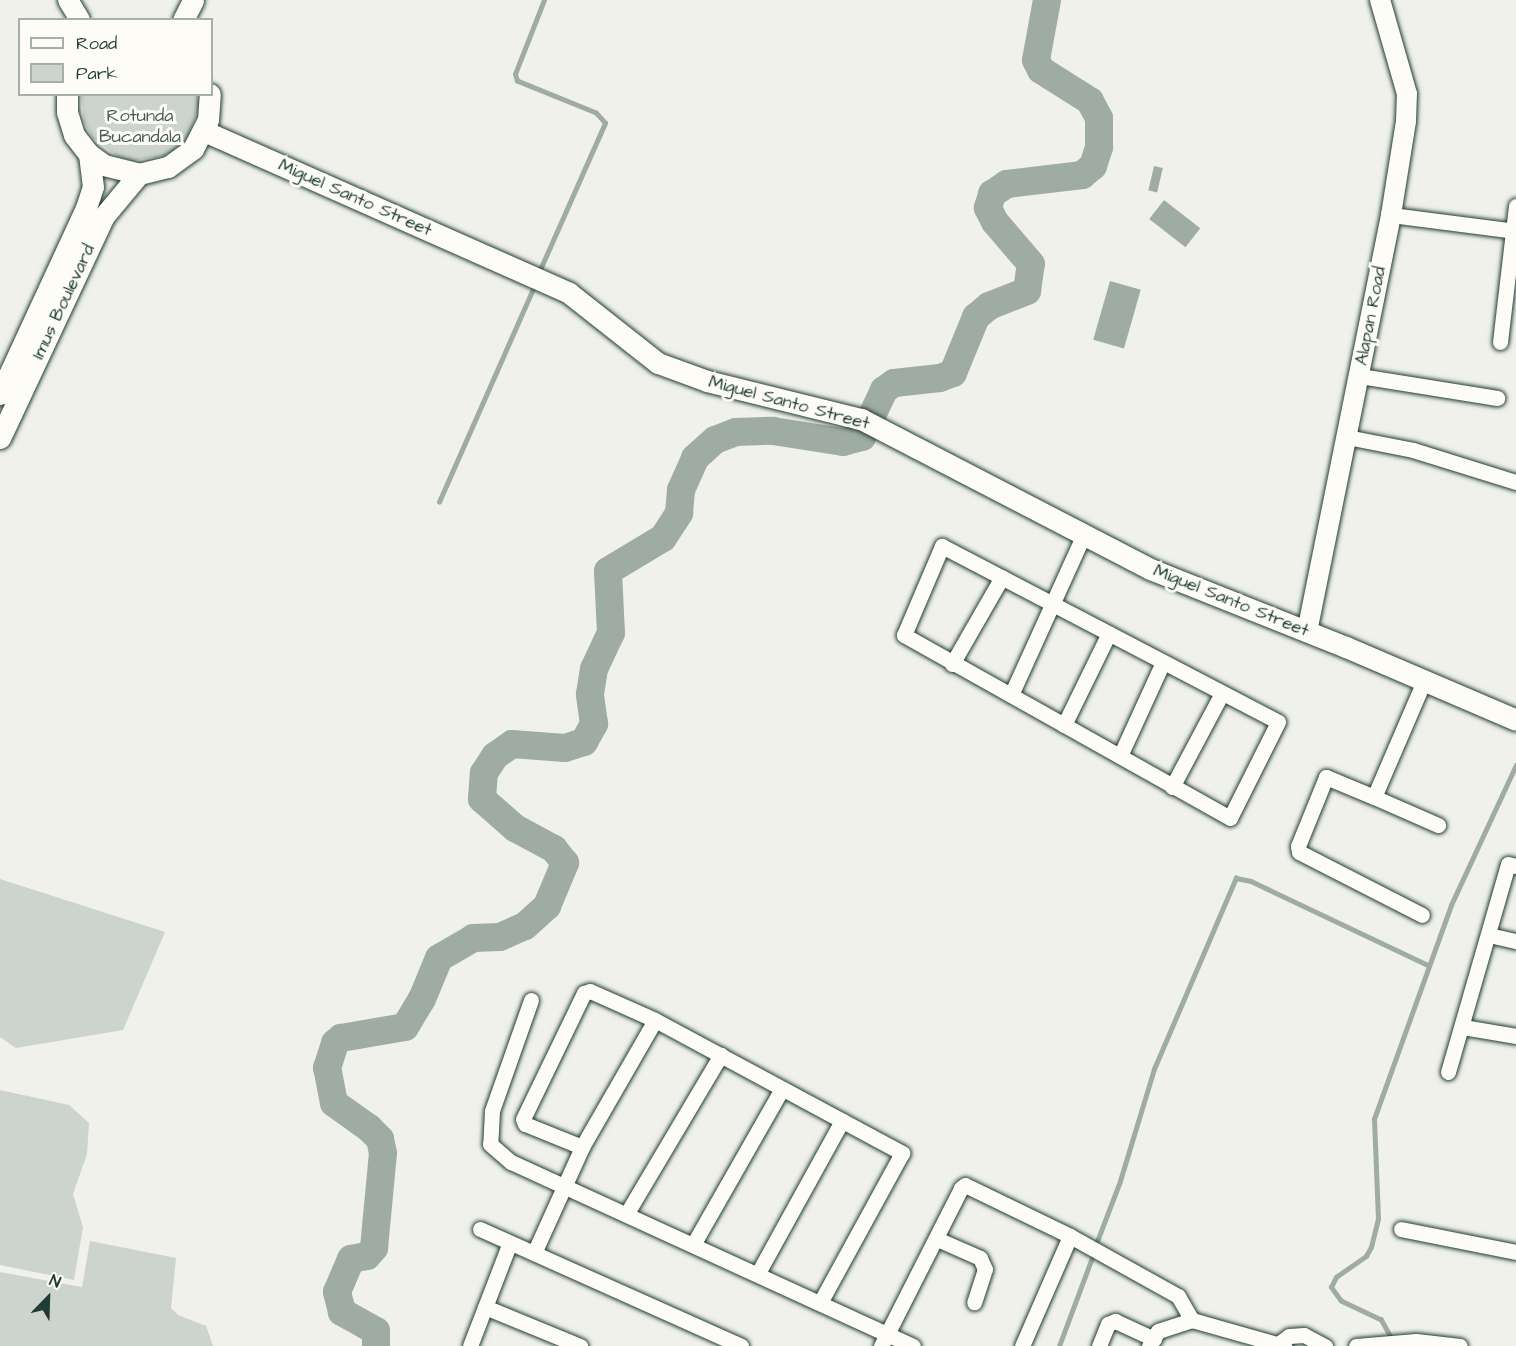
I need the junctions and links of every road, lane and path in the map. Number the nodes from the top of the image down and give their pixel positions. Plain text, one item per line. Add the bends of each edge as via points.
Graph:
1 (68, 0) edge
2 (193, 0) edge
3 (1380, 0) edge
4 (79, 18) edge
5 (184, 18) edge
6 (67, 96) edge
7 (210, 96) edge
8 (204, 131) junction
9 (89, 154) junction
10 (139, 174) junction
11 (1516, 206) edge
12 (1391, 215) junction
13 (1515, 231) edge
14 (1500, 342) dead end
15 (1360, 376) junction
16 (0, 394) edge
17 (1497, 398) dead end
18 (1347, 437) junction
19 (0, 438) edge
20 (1516, 482) edge
21 (1084, 534) junction
22 (1002, 577) junction
23 (1053, 604) junction
24 (1307, 632) junction
25 (1109, 633) junction
26 (1163, 662) junction
27 (952, 664) junction
28 (1424, 681) junction
29 (1222, 693) junction
30 (1011, 695) junction
31 (1516, 720) edge
32 (1064, 725) junction
33 (1120, 756) junction
34 (1172, 787) junction
35 (1374, 797) junction
36 (1438, 825) dead end
37 (1516, 866) edge
38 (1422, 915) dead end
39 (1489, 935) junction
40 (1516, 941) edge
41 (531, 1000) dead end
42 (655, 1020) junction
43 (1463, 1027) junction
44 (1516, 1036) edge
45 (721, 1055) junction
46 (1448, 1072) dead end
47 (782, 1089) junction
48 (842, 1121) junction
49 (582, 1147) junction
50 (564, 1186) junction
51 (627, 1213) junction
52 (480, 1229) dead end
53 (1401, 1229) dead end
54 (1070, 1236) junction
55 (937, 1239) junction
56 (694, 1243) junction
57 (509, 1245) junction
58 (1516, 1252) edge
59 (534, 1253) junction
60 (758, 1273) junction
61 (974, 1302) dead end
62 (820, 1303) junction
63 (485, 1307) junction
64 (1192, 1320) junction
65 (884, 1340) edge
66 (1151, 1342) edge
67 (1282, 1344) edge
68 (470, 1346) edge
69 (580, 1346) edge
70 (741, 1346) edge
71 (913, 1346) edge
72 (1022, 1346) edge
73 (1099, 1346) edge
74 (1325, 1346) edge
75 (1365, 1346) edge
76 (1460, 1346) edge

1 - 4 street
2 - 5 main road
3 - 12 street, Alapan Road via 1407,94
6 - 9 main road via 74,135
7 - 8 main road
8 - 10 main road via 180,160
8 - 21 main road, Miguel Santo Street via 564,290 589,305 649,358 672,369 814,410 861,418
9 - 10 main road via 104,165
9 - 16 main road, Imus Boulevard via 93,187 87,208
10 - 19 main road, Imus Boulevard via 104,216
11 - 13 street
12 - 13 street
12 - 15 street, Alapan Road
13 - 14 street
15 - 17 street
15 - 18 street, Alapan Road
18 - 20 street via 1413,450
18 - 24 street, Alapan Road
21 - 23 street
21 - 24 main road, Miguel Santo Street via 1170,578
22 - 23 street
22 - 27 street
22 - 27 street via 942,546 904,635
23 - 25 street
23 - 30 street
24 - 28 main road, Miguel Santo Street
25 - 26 street
25 - 32 street
26 - 29 street
26 - 33 street
27 - 30 street
28 - 31 main road, Miguel Santo Street
28 - 35 street
29 - 34 street
29 - 34 street via 1278,722 1230,818
30 - 32 street
32 - 33 street
33 - 34 street
35 - 36 street
35 - 38 street via 1326,777 1299,852
37 - 39 street via 1508,864
39 - 40 street
39 - 43 street
41 - 50 street via 492,1111 490,1144 511,1162
42 - 45 street
42 - 49 street
42 - 49 street via 590,991 584,993 523,1119 525,1124
43 - 44 street
43 - 46 street
45 - 47 street
45 - 51 street
47 - 48 street
47 - 56 street
48 - 60 street
48 - 62 street via 903,1156
49 - 50 street
50 - 51 street
50 - 59 street
51 - 56 street
52 - 57 street
53 - 58 street
54 - 55 street via 965,1185
54 - 64 street via 1178,1296
54 - 72 street
55 - 61 street via 980,1258 985,1269
55 - 65 street
56 - 60 street
57 - 59 street
57 - 63 street
59 - 70 street
60 - 62 street
62 - 65 street
63 - 68 street
63 - 69 street
64 - 66 street via 1158,1332
64 - 67 street
65 - 71 street
66 - 73 street via 1115,1322 1108,1324
67 - 74 street via 1289,1336 1304,1335
75 - 76 street via 1416,1341

